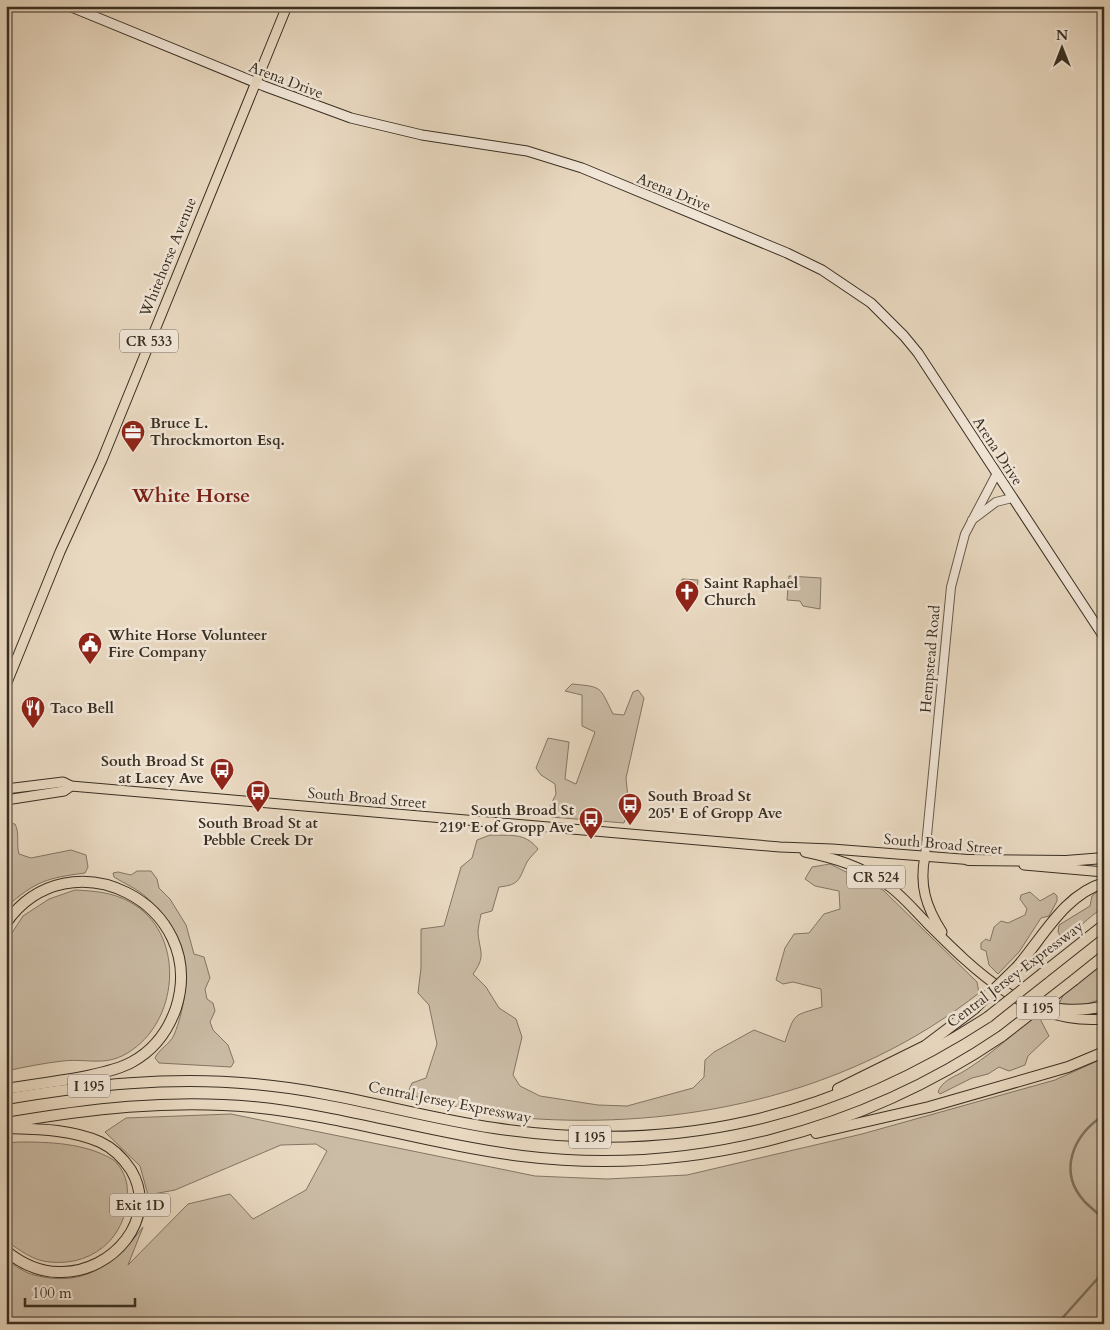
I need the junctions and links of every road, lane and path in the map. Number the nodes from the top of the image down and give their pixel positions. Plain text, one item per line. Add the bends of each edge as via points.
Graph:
1 (69, 6) edge
2 (287, 6) edge
3 (255, 83) junction
4 (997, 473) junction
5 (1012, 498) junction
6 (971, 522) junction
7 (1104, 637) edge
8 (6, 685) edge
9 (71, 786) junction
10 (6, 789) edge
11 (6, 800) edge
12 (780, 847) junction
13 (925, 856) junction
14 (1104, 858) edge
15 (968, 860) junction
16 (1104, 872) edge
17 (1104, 883) edge
18 (6, 923) edge
19 (1104, 925) edge
20 (950, 945) junction
21 (1104, 956) edge
22 (1025, 1004) junction
23 (1104, 1006) edge
24 (1104, 1019) edge
25 (1104, 1052) edge
26 (6, 1089) edge
27 (6, 1099) edge
28 (762, 1119) junction
29 (6, 1123) edge
30 (6, 1128) edge
31 (788, 1136) junction
32 (6, 1251) edge

1 - 3 main road, Arena Drive
2 - 3 main road, Whitehorse Avenue / CR 533
3 - 4 main road, Arena Drive via 317,107 385,127 505,147 555,159 822,270 871,303 904,336
3 - 8 main road, Whitehorse Avenue / CR 533 via 102,460 60,552
4 - 5 main road, Arena Drive
4 - 6 street, Hempstead Road
5 - 6 street via 996,502
5 - 7 main road, Arena Drive
6 - 13 street, Hempstead Road via 955,568 947,609
9 - 10 main road, South Broad Street / CR 524 via 63,782
9 - 11 main road, South Broad Street / CR 524
9 - 12 main road, South Broad Street / CR 524
12 - 13 main road, South Broad Street / CR 524
12 - 20 main road, South Broad Street / CR 524 via 845,862 875,876 900,895
13 - 15 main road, South Broad Street / CR 524
13 - 20 main road via 922,874 925,901
14 - 15 highway
15 - 16 main road, South Broad Street / CR 524
17 - 28 highway, bridge via 1088,889 1067,905 1018,966 974,1009 925,1046 830,1092
18 - 26 highway via 28,900 54,887 88,882 114,886 137,897 157,915 174,943 180,975 178,1002 168,1028 143,1056 109,1070
19 - 28 highway, Central Jersey Expressway / I 195, bridge via 988,1017 943,1046 880,1078 824,1101
20 - 22 main road, South Broad Street / CR 524 via 976,970
21 - 31 highway, I 195, bridge via 1002,1036 952,1068 886,1100 823,1126
22 - 23 highway via 1054,1010
22 - 24 main road, South Broad Street / CR 524 via 1064,1018
25 - 31 highway via 1068,1067 929,1107 824,1132
27 - 28 highway, Central Jersey Expressway / I 195 via 117,1083 213,1081 295,1088 491,1128 560,1136 665,1135
29 - 31 highway, I 195 via 106,1108 212,1104 292,1112 522,1156 594,1161 666,1158 732,1150
30 - 32 highway, Exit 1D via 72,1134 110,1147 133,1174 140,1205 136,1222 124,1243 106,1259 86,1269 43,1270 25,1264

